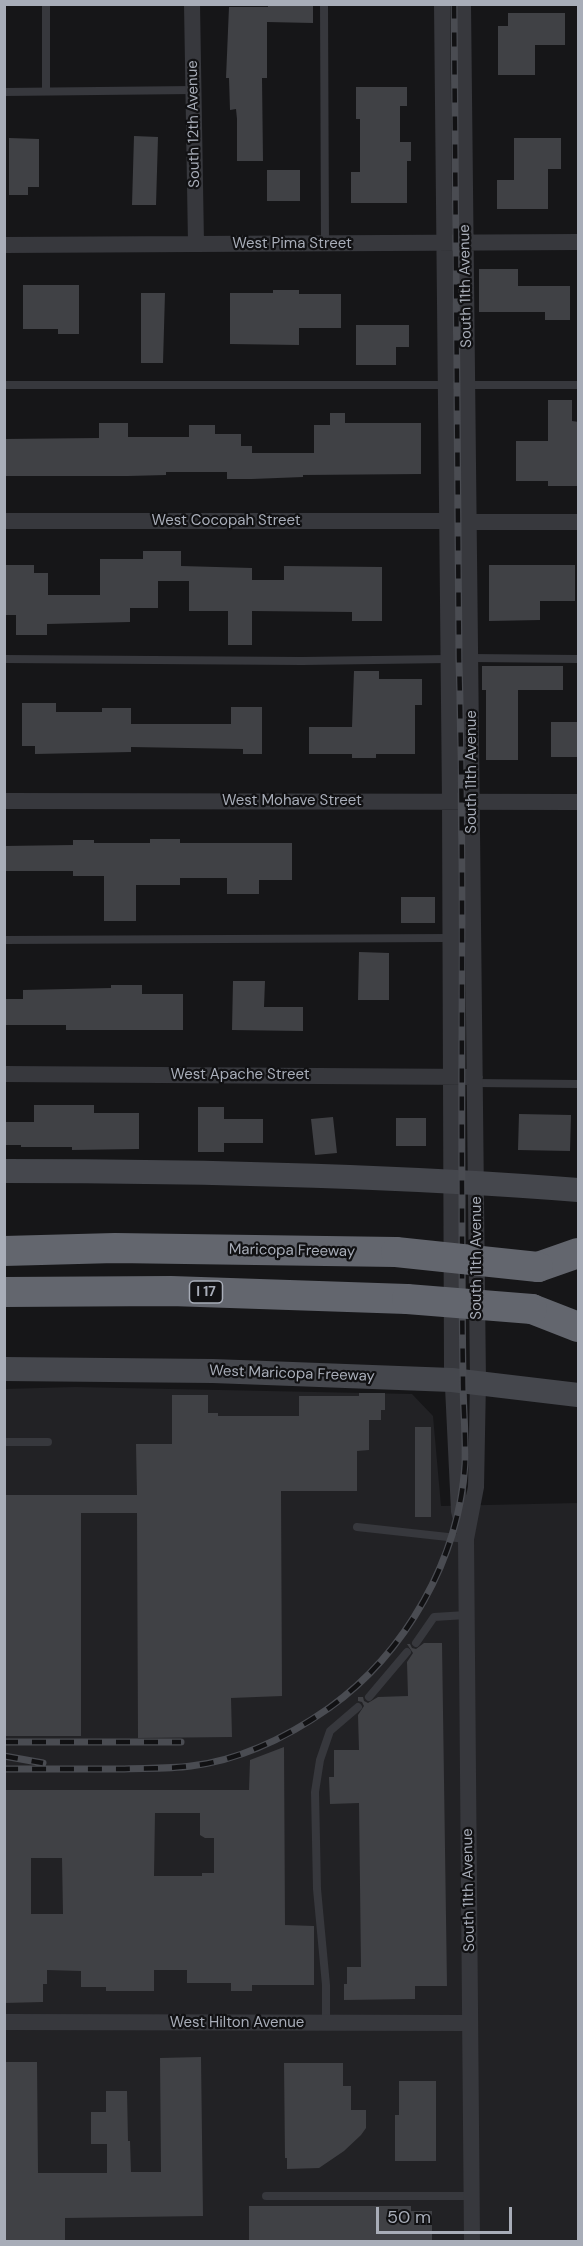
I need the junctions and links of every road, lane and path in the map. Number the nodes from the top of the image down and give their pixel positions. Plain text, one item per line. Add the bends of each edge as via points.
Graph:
1 (46, 4) edge
2 (192, 4) edge
3 (324, 4) edge
4 (442, 4) edge
5 (463, 4) edge
6 (46, 90) junction
7 (194, 90) junction
8 (4, 92) edge
9 (579, 242) edge
10 (444, 243) junction
11 (465, 243) junction
12 (196, 244) junction
13 (325, 244) junction
14 (4, 245) edge
15 (4, 385) edge
16 (445, 385) junction
17 (579, 385) edge
18 (468, 386) junction
19 (4, 521) edge
20 (447, 521) junction
21 (470, 522) junction
22 (579, 522) edge
23 (4, 658) edge
24 (471, 658) junction
25 (448, 659) junction
26 (579, 659) edge
27 (4, 801) edge
28 (450, 801) junction
29 (472, 801) junction
30 (579, 802) edge
31 (450, 938) junction
32 (4, 940) edge
33 (4, 1074) edge
34 (451, 1076) junction
35 (475, 1080) junction
36 (579, 1084) edge
37 (4, 1172) edge
38 (451, 1182) junction
39 (476, 1182) junction
40 (579, 1190) edge
41 (4, 1251) edge
42 (579, 1252) edge
43 (538, 1267) junction
44 (579, 1270) edge
45 (4, 1292) edge
46 (532, 1309) junction
47 (579, 1314) edge
48 (579, 1327) edge
49 (4, 1369) edge
50 (452, 1380) junction
51 (478, 1382) junction
52 (579, 1395) edge
53 (4, 1442) edge
54 (48, 1442) dead end
55 (357, 1527) dead end
56 (466, 1539) junction
57 (466, 1615) junction
58 (416, 1643) dead end
59 (407, 1652) dead end
60 (369, 1697) dead end
61 (358, 1707) dead end
62 (4, 2022) edge
63 (326, 2023) junction
64 (470, 2023) junction
65 (266, 2196) dead end
66 (472, 2196) junction
67 (472, 2241) edge

1 - 6 lane
2 - 7 street, South 12th Avenue
3 - 13 lane
4 - 10 street, South 11th Avenue
5 - 11 street, South 11th Avenue
6 - 7 lane
6 - 8 lane
7 - 12 street, South 12th Avenue
9 - 11 street, West Pima Street
10 - 11 street, West Pima Street
10 - 13 street, West Pima Street
10 - 16 street, South 11th Avenue
11 - 18 street, South 11th Avenue
12 - 13 street, West Pima Street
12 - 14 street, West Pima Street
15 - 16 lane
16 - 18 lane
16 - 20 street, South 11th Avenue
17 - 18 lane
18 - 21 street, South 11th Avenue
19 - 20 street, West Cocopah Street
20 - 25 street, South 11th Avenue
21 - 22 street
21 - 24 street, South 11th Avenue
23 - 25 lane
24 - 26 lane
24 - 29 street, South 11th Avenue
25 - 28 street, South 11th Avenue
27 - 28 street, West Mohave Street
28 - 29 street, West Mohave Street
28 - 31 street, South 11th Avenue
29 - 30 street, West Mohave Street
29 - 35 street, South 11th Avenue
31 - 32 lane
31 - 34 street, South 11th Avenue
33 - 34 street, West Apache Street
34 - 35 street, West Apache Street
34 - 38 street, South 11th Avenue
35 - 36 lane
35 - 39 street, South 11th Avenue
37 - 38 main road via 249,1174
38 - 39 main road
38 - 50 street, South 11th Avenue
39 - 40 main road
39 - 51 street, South 11th Avenue
41 - 43 highway, Maricopa Freeway, bridge via 126,1248 396,1252
42 - 43 highway
43 - 44 highway, Maricopa Freeway
45 - 46 highway, I 17, bridge via 171,1291 407,1299
46 - 47 highway, I 17
46 - 48 highway
49 - 50 main road, West Maricopa Freeway via 213,1371
50 - 51 main road, West Maricopa Freeway
50 - 56 street, South 11th Avenue via 459,1511
51 - 52 main road, West Maricopa Freeway
51 - 56 street, South 11th Avenue via 476,1487
53 - 54 lane
55 - 56 lane
56 - 57 street, South 11th Avenue
57 - 58 lane via 434,1617
57 - 64 street, South 11th Avenue
59 - 60 lane
61 - 63 lane via 330,1731 315,1792
62 - 63 street, West Hilton Avenue
63 - 64 street, West Hilton Avenue
64 - 66 street, South 11th Avenue
65 - 66 lane
66 - 67 street, South 11th Avenue

